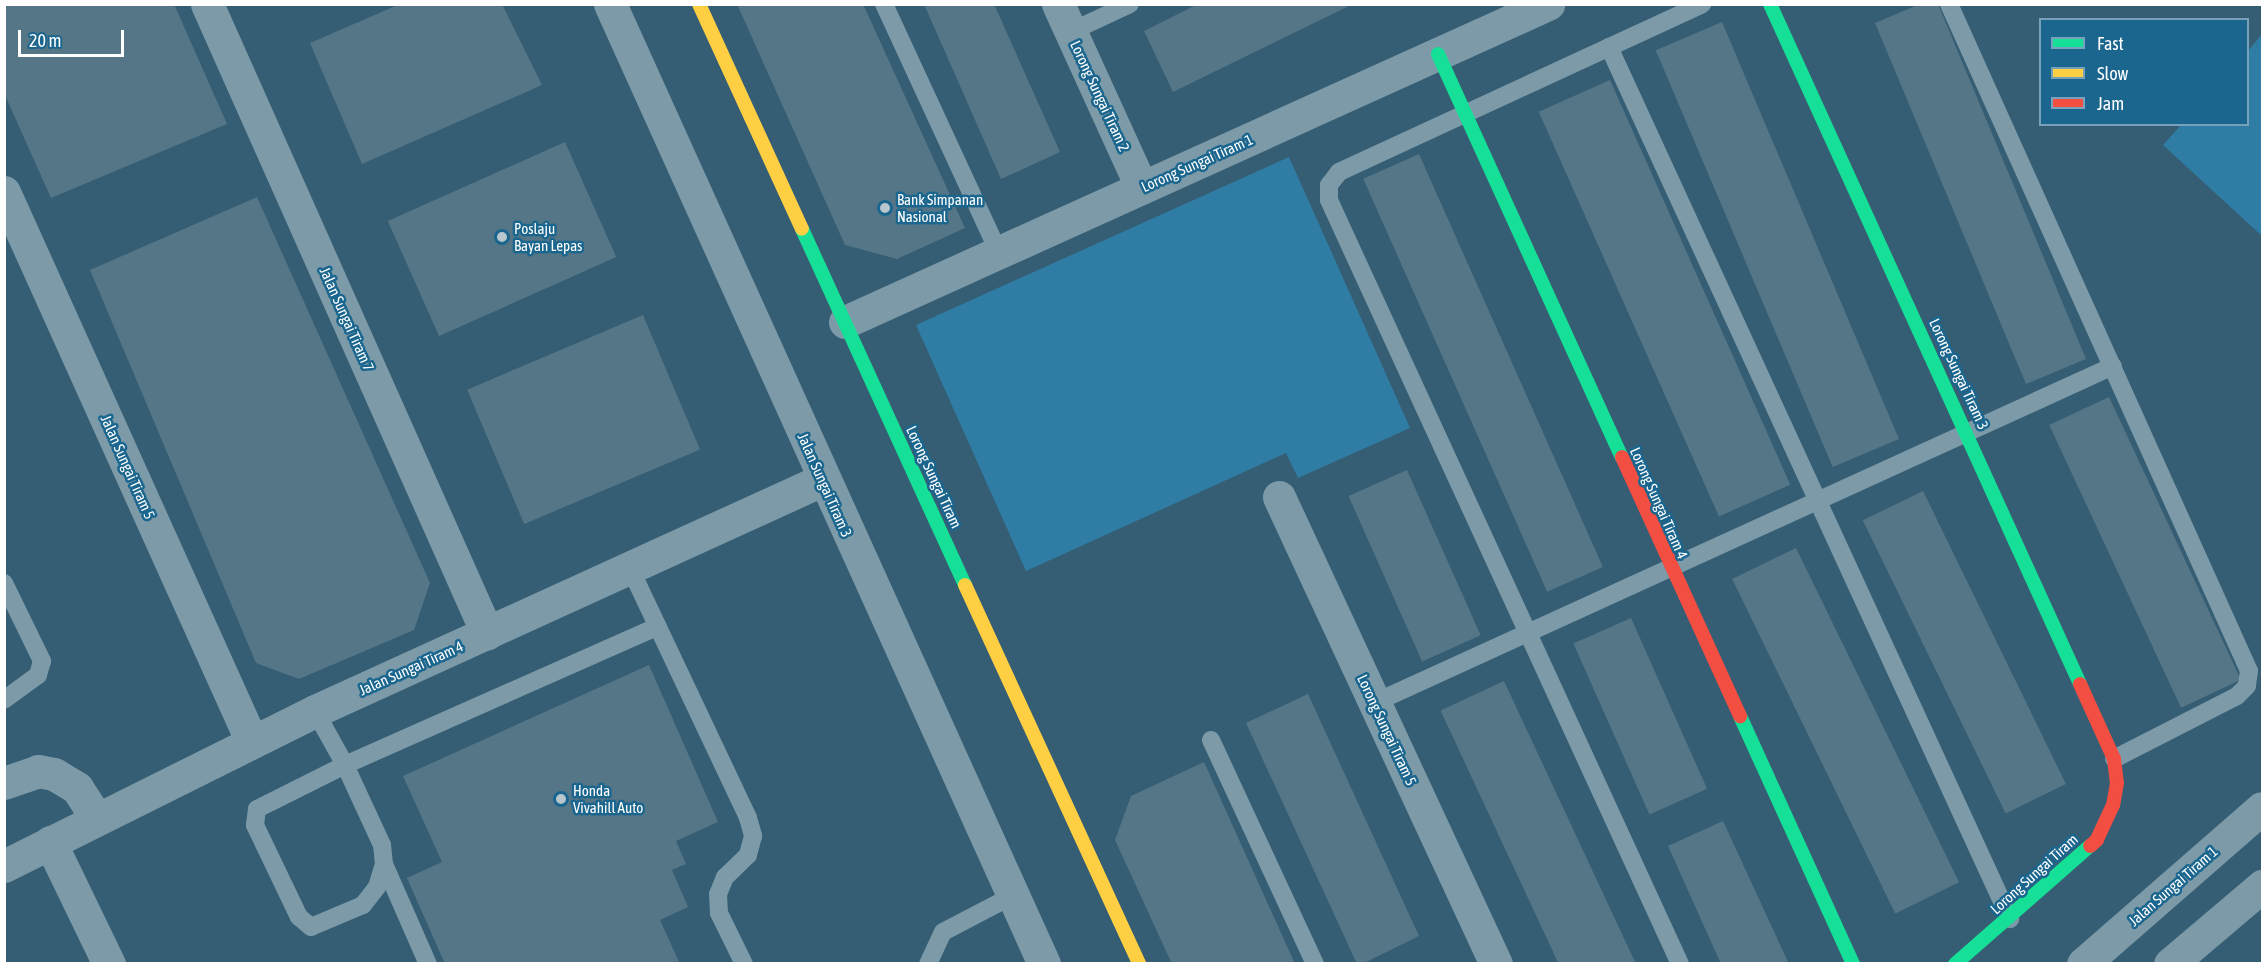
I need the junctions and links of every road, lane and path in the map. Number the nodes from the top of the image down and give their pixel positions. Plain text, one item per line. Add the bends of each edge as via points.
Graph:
1 (207, 4) edge
2 (610, 4) edge
3 (699, 4) edge
4 (884, 4) edge
5 (1130, 4) edge
6 (1548, 4) edge
7 (1702, 4) edge
8 (1770, 4) edge
9 (1949, 4) edge
10 (1064, 18) edge
11 (1610, 47) junction
12 (1438, 54) junction
13 (1464, 114) junction
14 (1142, 188) junction
15 (4, 192) edge
16 (999, 253) junction
17 (845, 322) junction
18 (2113, 366) junction
19 (1967, 433) junction
20 (822, 480) junction
21 (1279, 497) dead end
22 (1818, 501) junction
23 (630, 568) junction
24 (1670, 568) junction
25 (4, 583) edge
26 (658, 626) junction
27 (1528, 632) junction
28 (487, 633) junction
29 (4, 700) edge
30 (1374, 703) junction
31 (315, 711) junction
32 (1211, 740) dead end
33 (252, 742) junction
34 (2114, 759) junction
35 (345, 765) junction
36 (4, 783) edge
37 (2262, 808) edge
38 (96, 817) junction
39 (50, 842) junction
40 (384, 864) junction
41 (4, 866) edge
42 (2262, 886) edge
43 (1012, 896) junction
44 (2010, 919) junction
45 (109, 963) edge
46 (428, 963) edge
47 (744, 963) edge
48 (928, 963) edge
49 (1044, 963) edge
50 (1140, 963) edge
51 (1315, 963) edge
52 (1496, 963) edge
53 (1680, 963) edge
54 (1853, 963) edge
55 (1955, 963) edge
56 (2083, 963) edge
57 (2170, 963) edge

1 - 28 street, Jalan Sungai Tiram 7
2 - 20 street, Jalan Sungai Tiram 3
3 - 17 street, Lorong Sungai Tiram
4 - 16 lane
5 - 10 lane
6 - 12 street, Lorong Sungai Tiram 1
7 - 11 lane
8 - 19 street, Lorong Sungai Tiram 3
9 - 18 lane
10 - 14 street, Lorong Sungai Tiram 2
11 - 13 lane
11 - 22 lane
12 - 13 street, Lorong Sungai Tiram 4
12 - 14 street, Lorong Sungai Tiram 1
13 - 24 street, Lorong Sungai Tiram 4
13 - 27 lane via 1339,172 1329,185 1329,200
14 - 16 street, Lorong Sungai Tiram 1
15 - 33 street, Jalan Sungai Tiram 5
16 - 17 street, Lorong Sungai Tiram 1
17 - 50 street, Lorong Sungai Tiram
18 - 19 lane
18 - 34 lane via 2249,671 2247,686 2237,696
19 - 22 lane
19 - 34 street, Lorong Sungai Tiram 3
20 - 23 street, Jalan Sungai Tiram 4
20 - 43 street, Jalan Sungai Tiram 3
21 - 30 street, Lorong Sungai Tiram 5
22 - 24 lane
22 - 44 lane
23 - 26 lane
23 - 28 street, Jalan Sungai Tiram 4
24 - 27 lane
24 - 54 street, Lorong Sungai Tiram 4
25 - 29 lane via 42,661 38,675
26 - 35 lane
26 - 47 lane via 753,836 748,855 725,877 718,894 719,913
27 - 30 lane
27 - 53 lane
28 - 31 street, Jalan Sungai Tiram 4
30 - 52 street, Lorong Sungai Tiram 5
31 - 33 street, Jalan Sungai Tiram 4
31 - 35 lane
32 - 51 lane
33 - 38 street, Jalan Sungai Tiram 4
34 - 44 street, Lorong Sungai Tiram via 2117,783 2113,805 2097,840
35 - 40 lane via 382,845
35 - 40 lane via 263,804 257,809 255,825 299,917 311,927 363,905 377,887
36 - 38 street via 38,771 54,774 76,788
37 - 56 street, Jalan Sungai Tiram 1
38 - 39 street, Jalan Sungai Tiram 4
39 - 41 street, Jalan Sungai Tiram 4
39 - 45 street
40 - 46 lane
42 - 57 street
43 - 48 lane via 943,932
43 - 49 street, Jalan Sungai Tiram 3
44 - 55 street, Lorong Sungai Tiram

